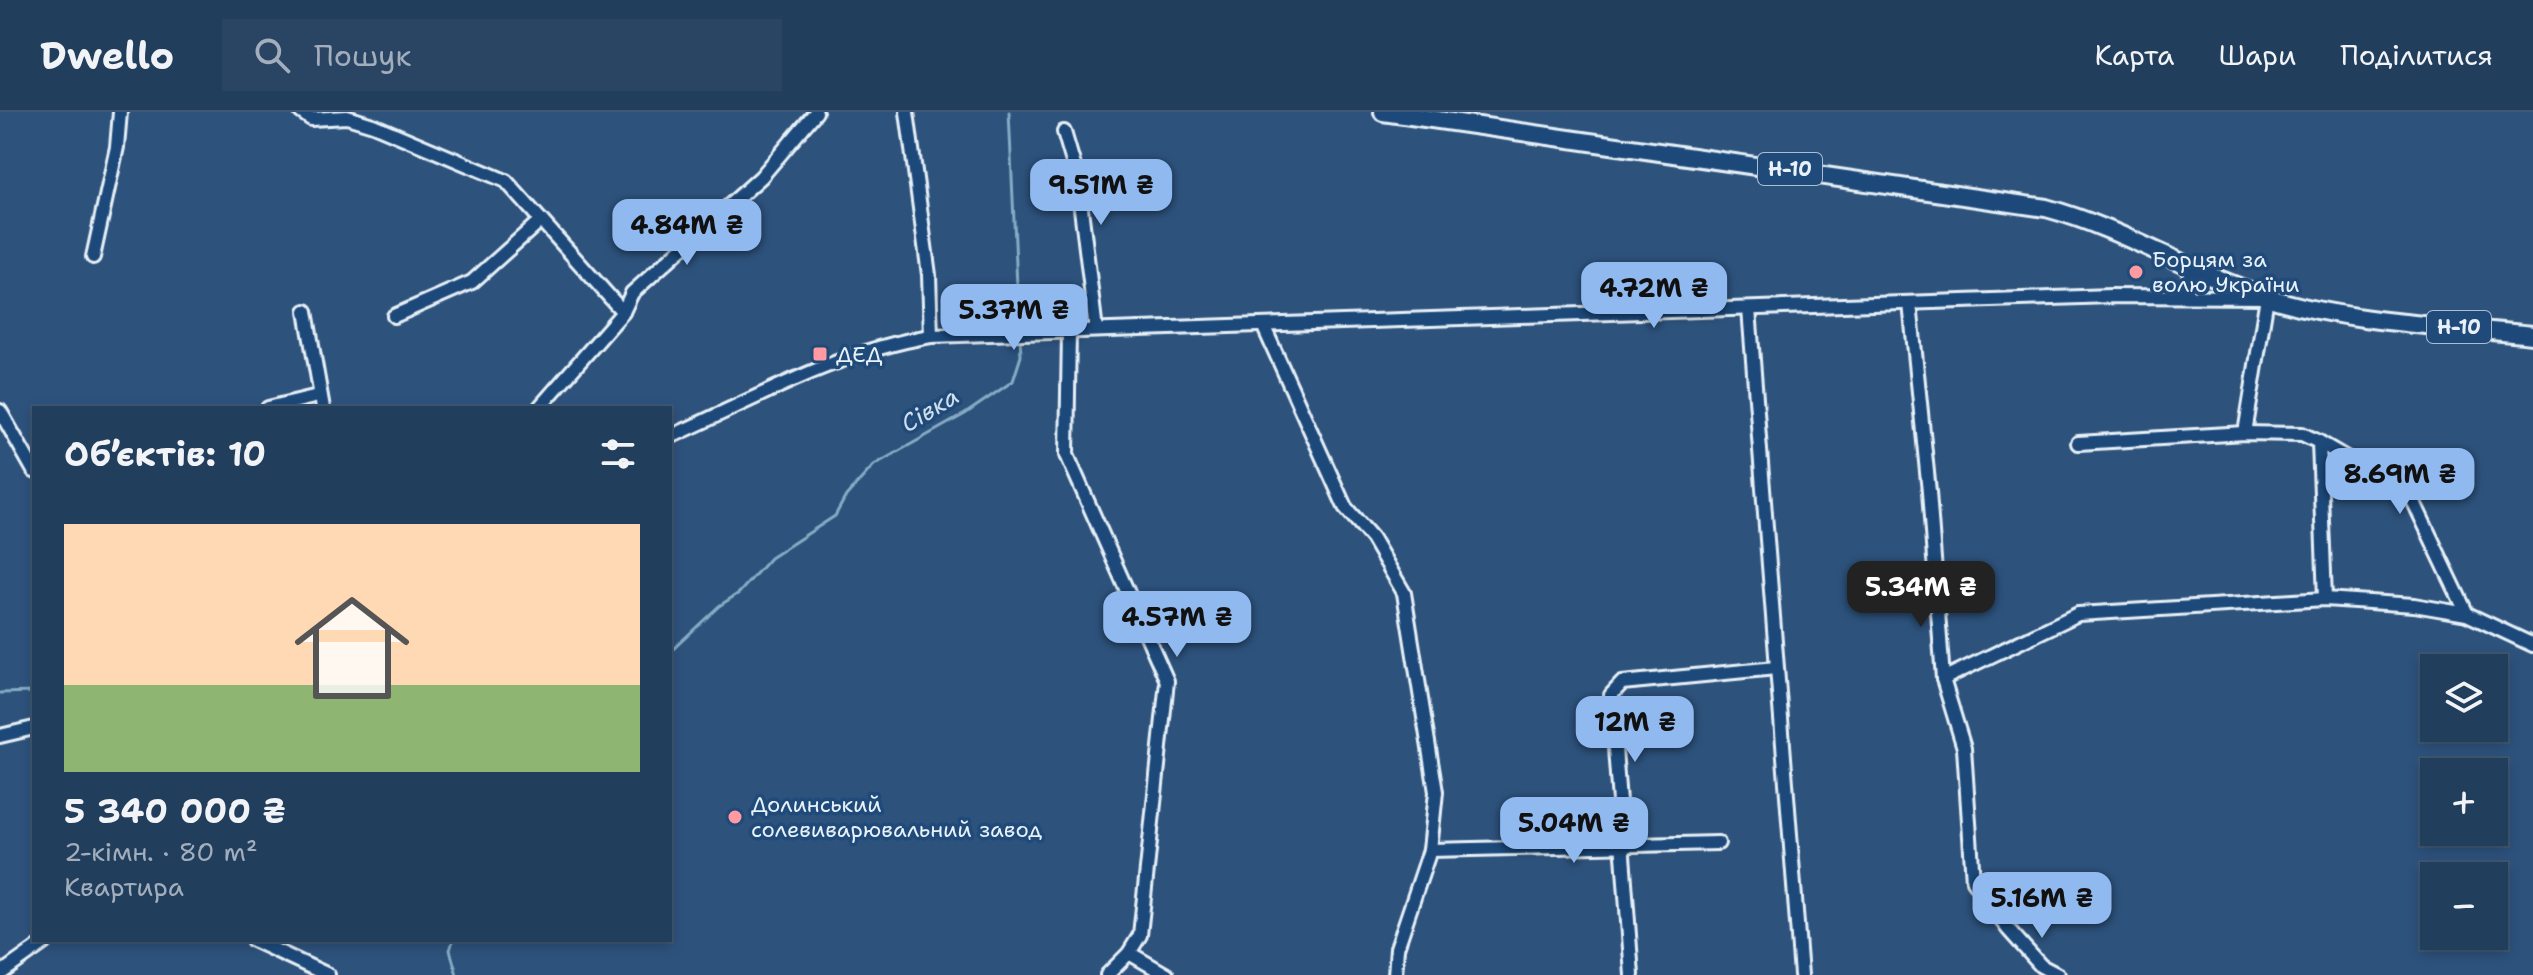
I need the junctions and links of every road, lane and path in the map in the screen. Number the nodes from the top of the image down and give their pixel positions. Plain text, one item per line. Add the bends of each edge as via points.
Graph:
1 (120, 112) edge
2 (301, 112) edge
3 (816, 112) edge
4 (907, 112) edge
5 (1383, 112) edge
6 (1064, 132) dead end
7 (541, 220) junction
8 (93, 257) dead end
9 (2186, 263) junction
10 (2172, 297) junction
11 (2267, 297) junction
12 (1910, 303) junction
13 (1749, 309) junction
14 (306, 311) dead end
15 (623, 312) junction
16 (394, 316) dead end
17 (1263, 325) junction
18 (1096, 330) junction
19 (1069, 331) junction
20 (2533, 335) edge
21 (931, 336) junction
22 (320, 402) edge
23 (285, 406) edge
24 (541, 406) edge
25 (0, 411) edge
26 (2245, 433) junction
27 (672, 436) edge
28 (2319, 442) junction
29 (2078, 443) dead end
30 (32, 467) edge
31 (2325, 599) junction
32 (2467, 614) junction
33 (2533, 645) edge
34 (1776, 668) junction
35 (1943, 679) junction
36 (32, 728) edge
37 (0, 736) edge
38 (1718, 843) dead end
39 (1624, 846) junction
40 (1430, 850) junction
41 (45, 942) edge
42 (257, 942) edge
43 (1129, 953) junction
44 (0, 974) edge
45 (328, 975) edge
46 (1107, 975) edge
47 (1167, 975) edge
48 (1395, 975) edge
49 (1632, 975) edge
50 (1801, 975) edge
51 (2058, 975) edge

1 - 8 street
2 - 7 street via 311,119 347,117 373,125 506,181
3 - 15 street via 761,177 632,293
4 - 21 street via 929,275
5 - 9 main road, Н-10 via 2046,208 2087,219
6 - 18 street via 1077,176
7 - 15 street
7 - 16 street via 472,282
9 - 10 street via 2187,290
9 - 11 main road, Н-10
10 - 11 street
10 - 12 street
11 - 20 main road, Н-10 via 2342,313
11 - 26 street
12 - 13 street
12 - 35 street
13 - 17 street
13 - 34 street
14 - 22 street
15 - 24 street
17 - 18 street
17 - 40 street via 1345,507 1372,538 1404,593 1436,792
18 - 19 street
19 - 21 street
19 - 43 street via 1067,455 1167,681 1140,935
21 - 27 street via 845,358
22 - 23 street
25 - 30 street
26 - 28 street via 2302,434
26 - 29 street
28 - 31 street
28 - 32 street via 2355,463 2383,464 2401,475
31 - 32 street
31 - 35 street via 2078,614
32 - 33 street
34 - 39 street via 1622,683 1611,695
34 - 50 street
35 - 51 street via 1964,748 1973,881 2041,966
36 - 37 street
38 - 39 street
39 - 40 street
39 - 49 street
40 - 48 street via 1397,948
41 - 44 street
42 - 45 street
43 - 46 street
43 - 47 street

